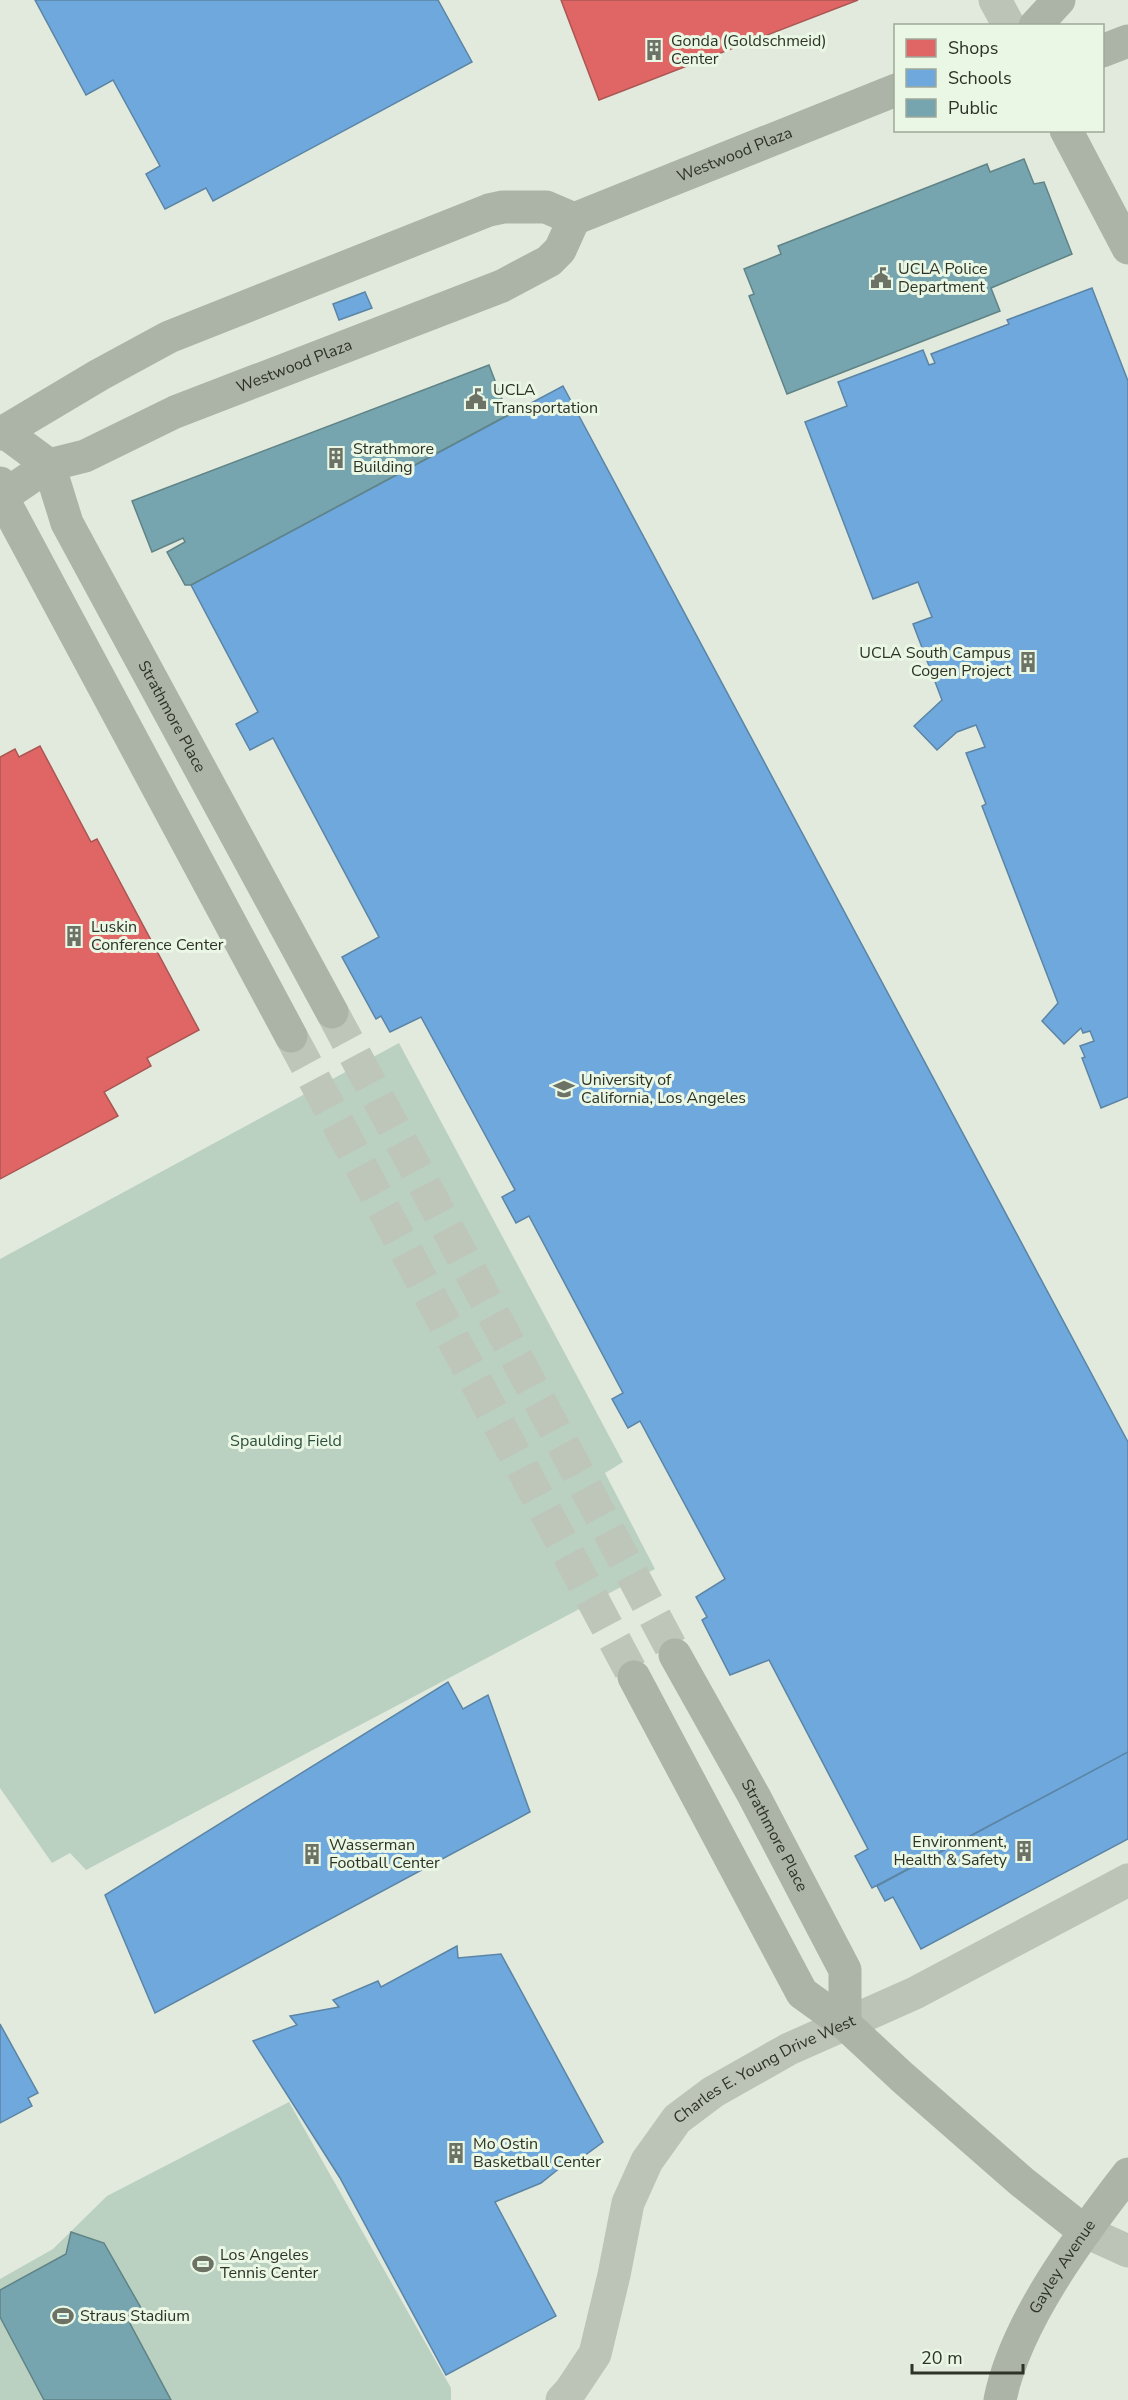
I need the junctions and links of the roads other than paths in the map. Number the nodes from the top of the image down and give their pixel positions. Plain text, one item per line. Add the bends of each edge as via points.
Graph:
1 (995, 0) edge
2 (1059, 0) edge
3 (1008, 24) edge
4 (1037, 24) edge
5 (1128, 41) edge
6 (1104, 50) edge
7 (894, 91) edge
8 (1067, 132) edge
9 (574, 219) junction
10 (1128, 248) edge
11 (2, 433) edge
12 (49, 465) junction
13 (1, 493) edge
14 (332, 1012) tunnel mouth
15 (291, 1036) tunnel mouth
16 (675, 1655) tunnel mouth
17 (634, 1677) tunnel mouth
18 (1128, 1880) edge
19 (845, 2024) junction
20 (1128, 2174) edge
21 (1084, 2231) junction
22 (1128, 2251) edge
23 (562, 2400) edge
24 (1000, 2400) edge

1 - 3 street
2 - 4 street
5 - 6 street
7 - 9 street, Westwood Plaza
8 - 10 street
9 - 11 street via 546,207 489,210 169,337
9 - 12 street, Westwood Plaza via 560,250 549,261 502,286 174,412 85,456
11 - 12 street
12 - 13 street, Westwood Plaza
12 - 14 street, Strathmore Place via 67,523
13 - 15 street
16 - 19 street, Strathmore Place via 845,1970
17 - 19 street via 802,1993
18 - 19 street, Charles E. Young Drive West via 915,1993
19 - 21 street via 902,2078
19 - 23 street, Charles E. Young Drive West via 789,2049 713,2092 677,2119 647,2161 628,2203 595,2354
20 - 21 street, Gayley Avenue
21 - 22 street
21 - 24 street, Gayley Avenue via 1019,2342

